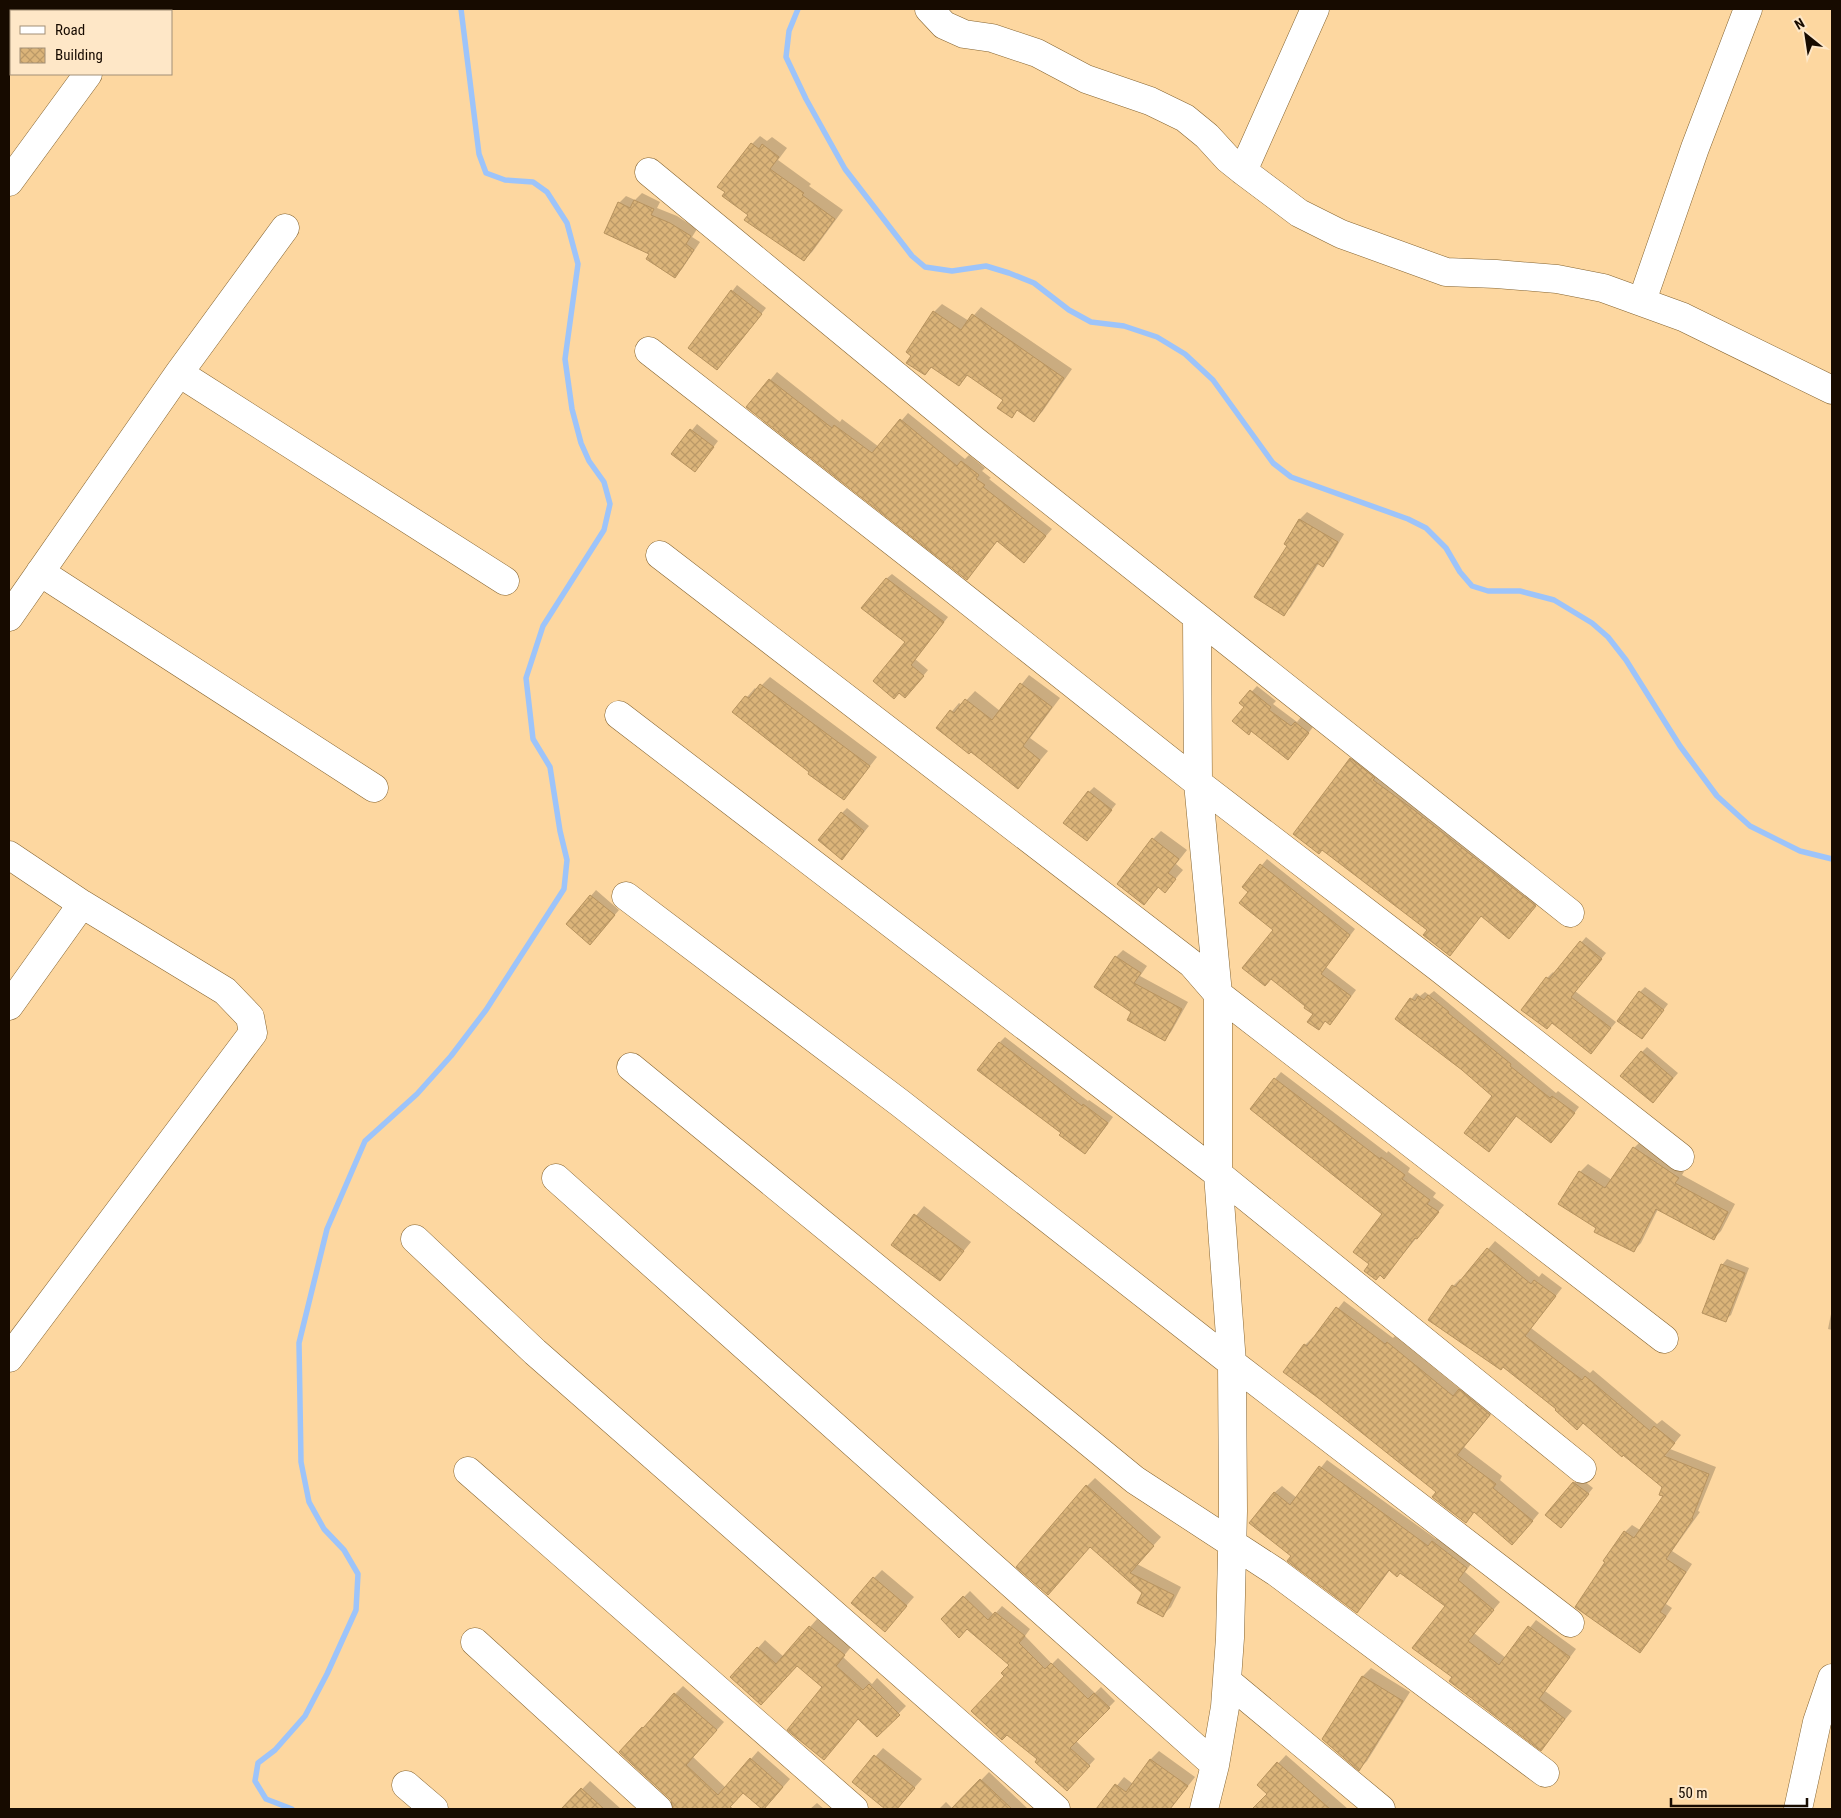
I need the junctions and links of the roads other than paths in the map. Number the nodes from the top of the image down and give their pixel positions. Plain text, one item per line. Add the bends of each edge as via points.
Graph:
1 (929, 9) edge
2 (1316, 9) edge
3 (1748, 9) edge
4 (87, 75) edge
5 (1243, 171) junction
6 (649, 172) dead end
7 (9, 182) edge
8 (285, 228) dead end
9 (1642, 301) junction
10 (649, 351) dead end
11 (179, 373) junction
12 (1832, 390) edge
13 (660, 555) dead end
14 (40, 572) junction
15 (505, 581) dead end
16 (9, 617) edge
17 (1197, 618) junction
18 (619, 715) dead end
19 (1198, 783) junction
20 (374, 788) dead end
21 (9, 855) edge
22 (626, 896) dead end
23 (82, 904) junction
24 (1570, 913) dead end
25 (1218, 994) junction
26 (9, 1006) edge
27 (631, 1067) dead end
28 (1680, 1157) dead end
29 (1218, 1174) junction
30 (556, 1178) dead end
31 (415, 1238) dead end
32 (1664, 1339) dead end
33 (9, 1358) edge
34 (1232, 1363) junction
35 (1582, 1469) dead end
36 (468, 1471) dead end
37 (1233, 1545) junction
38 (1570, 1624) dead end
39 (475, 1642) dead end
40 (1832, 1678) edge
41 (1227, 1680) junction
42 (1215, 1765) junction
43 (1545, 1773) dead end
44 (406, 1785) dead end
45 (434, 1809) edge
46 (658, 1809) edge
47 (854, 1809) edge
48 (1056, 1809) edge
49 (1204, 1809) edge
50 (1381, 1809) edge
51 (1798, 1809) edge

1 - 5 street via 944,25 964,34 992,38 1037,53 1086,79 1150,101 1184,118
2 - 5 street
3 - 9 street
4 - 7 street
5 - 9 street via 1300,213 1341,234 1446,272 1557,279 1603,288
6 - 17 street via 974,440
8 - 11 street
9 - 12 street via 1684,317
10 - 19 street
11 - 14 street
11 - 15 street
13 - 25 street via 1192,964
14 - 16 street
14 - 20 street
17 - 19 street
17 - 24 street
18 - 29 street
19 - 25 street
19 - 28 street
21 - 23 street
22 - 34 street via 900,1103
23 - 26 street
23 - 33 street via 225,991 250,1017 253,1033
25 - 29 street
25 - 32 street
27 - 37 street via 1135,1480
29 - 34 street
29 - 35 street
30 - 42 street
31 - 48 street via 535,1352
34 - 37 street
34 - 38 street
36 - 47 street
37 - 41 street
37 - 43 street via 1346,1623
39 - 46 street
40 - 51 street via 1817,1722
41 - 42 street
41 - 50 street
42 - 49 street
44 - 45 street

